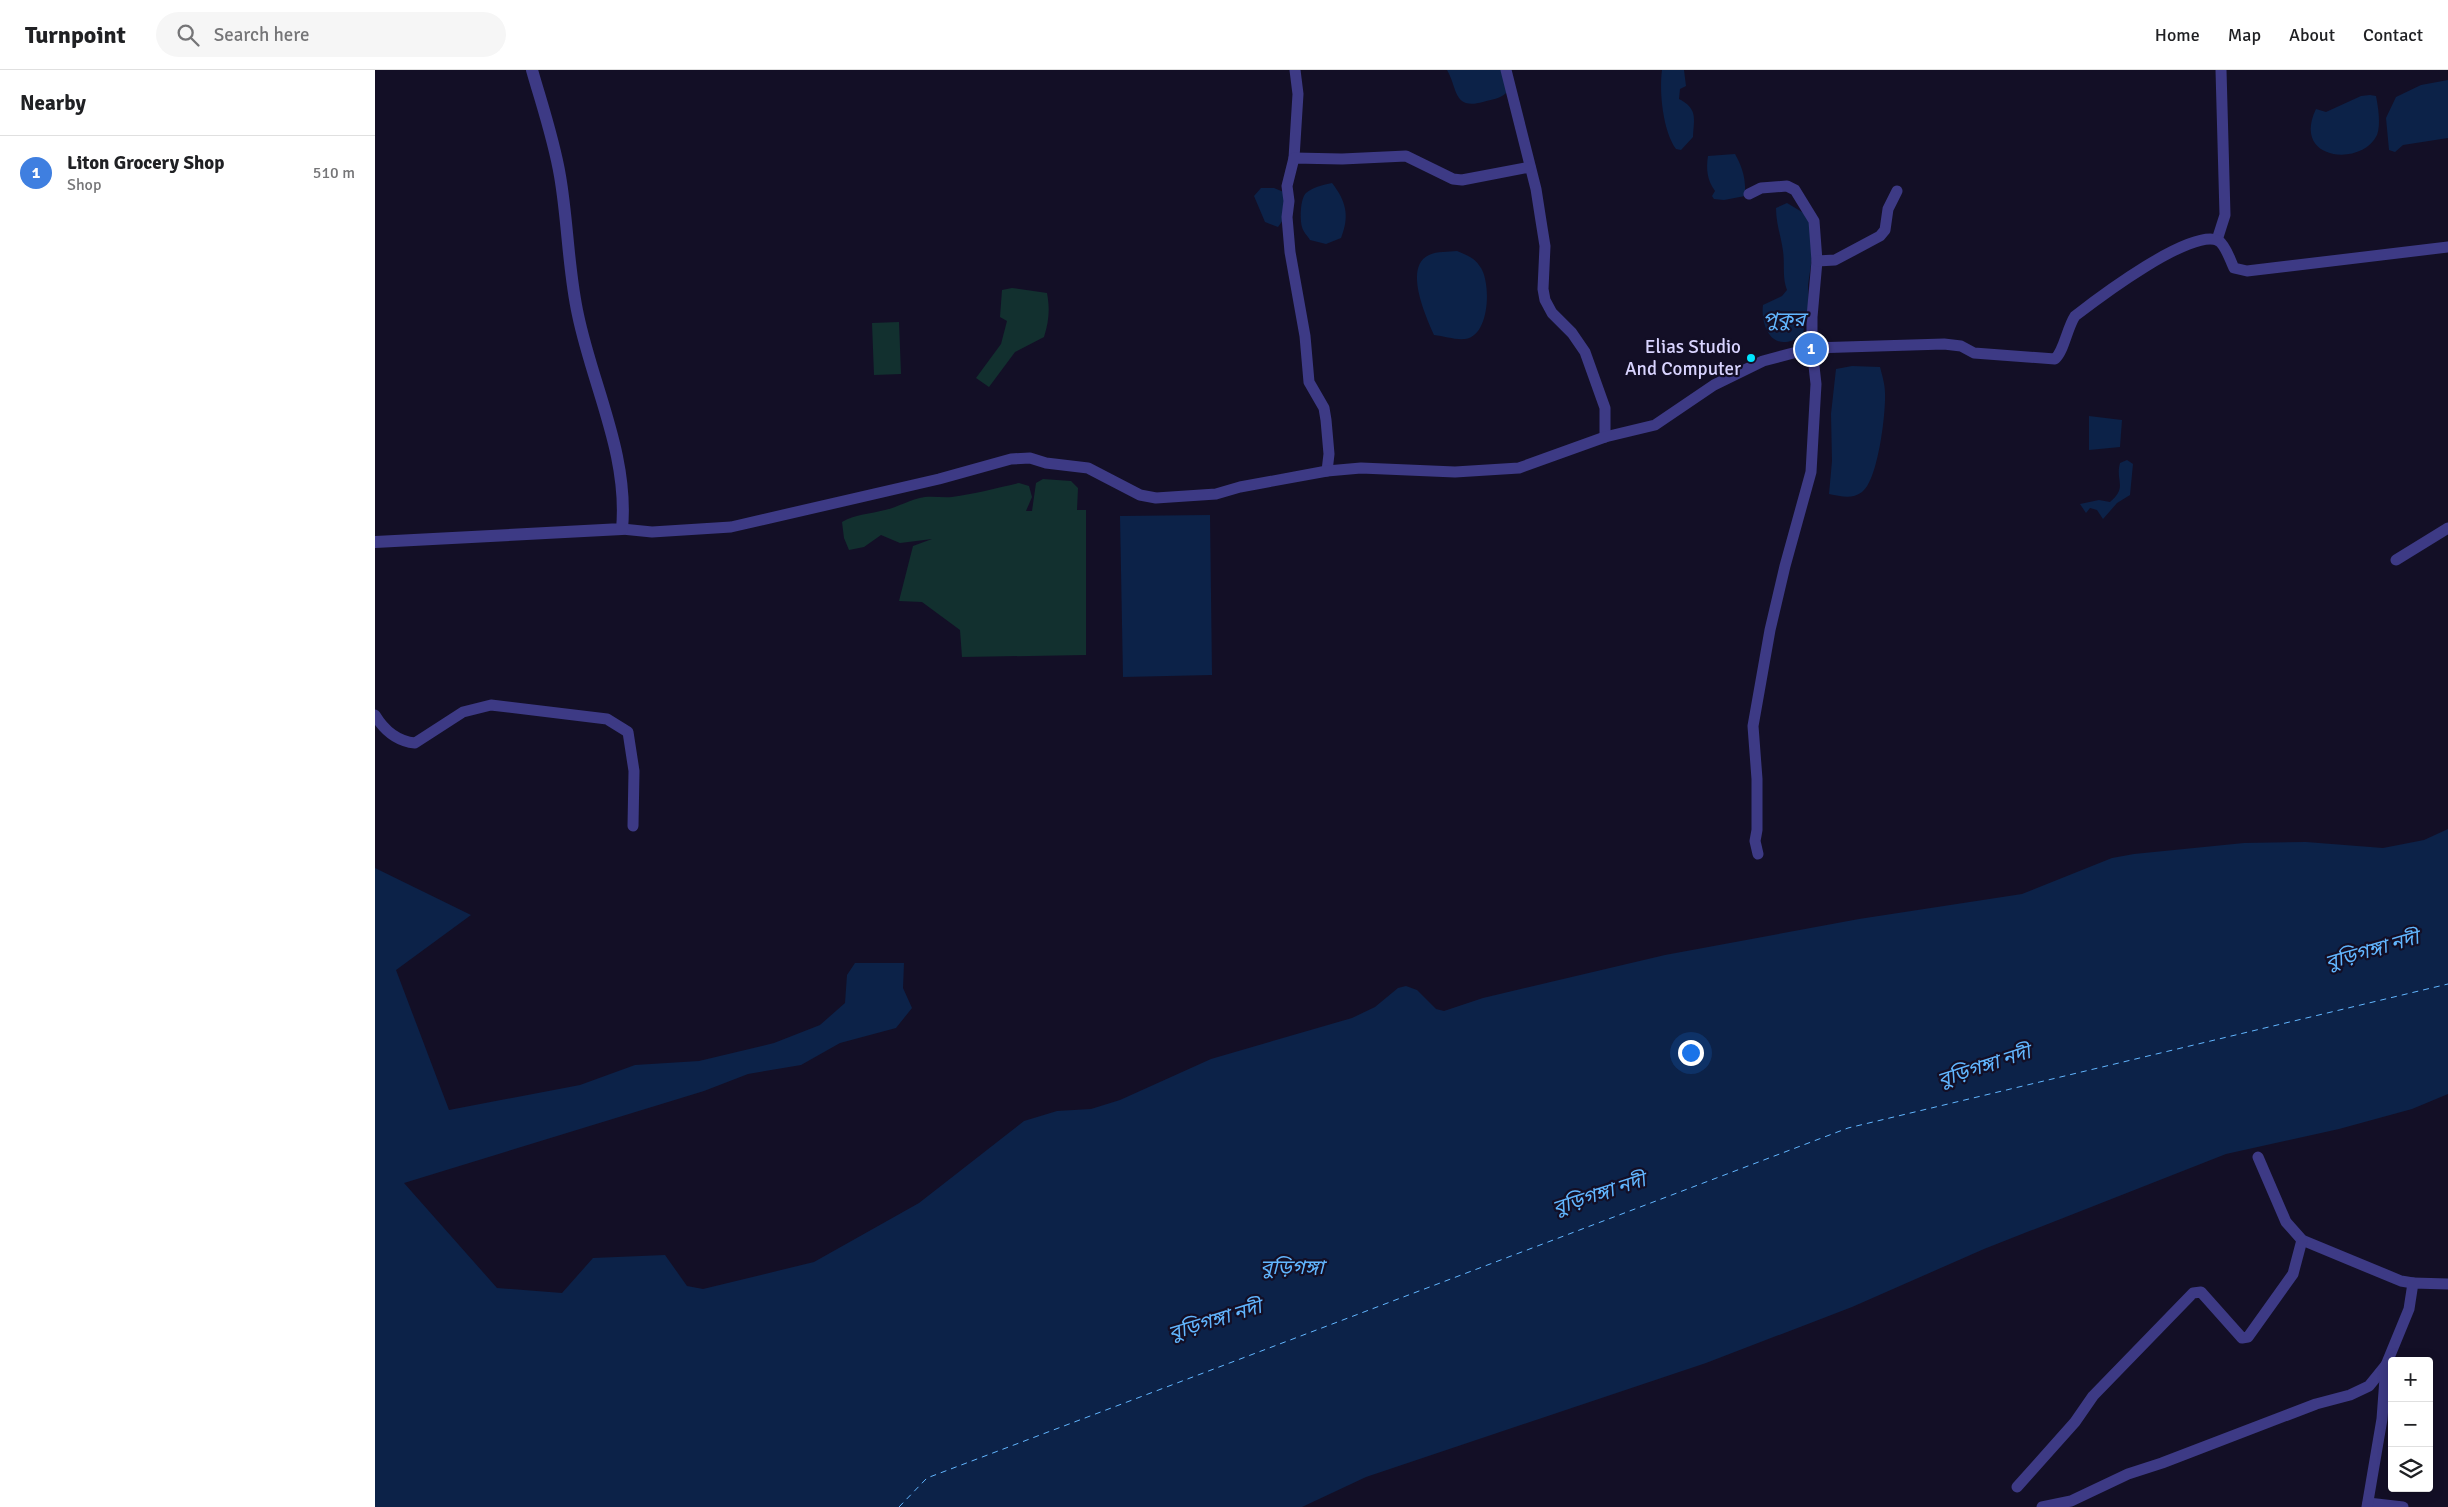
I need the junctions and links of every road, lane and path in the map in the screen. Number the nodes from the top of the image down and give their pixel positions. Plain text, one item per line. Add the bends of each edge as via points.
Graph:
1 (532, 70) edge
2 (1295, 70) edge
3 (1506, 70) edge
4 (2221, 70) edge
5 (1294, 158) junction
6 (1531, 167) junction
7 (1897, 191) dead end
8 (1749, 194) dead end
9 (2217, 240) junction
10 (2448, 247) edge
11 (1817, 261) junction
12 (1812, 348) junction
13 (1605, 437) junction
14 (1327, 472) junction
15 (2448, 528) edge
16 (622, 529) junction
17 (375, 542) edge
18 (2396, 560) dead end
19 (375, 715) edge
20 (633, 826) dead end
21 (1758, 854) dead end
22 (2258, 1157) dead end
23 (2302, 1240) junction
24 (2413, 1283) junction
25 (2448, 1284) edge
26 (2386, 1365) junction
27 (2017, 1487) dead end
28 (2073, 1504) edge
29 (2367, 1505) edge
30 (2042, 1507) edge
31 (2403, 1507) edge

1 - 16 street via 560,176 577,312 618,460 624,507
2 - 5 street via 1298,94
3 - 6 street
4 - 9 street via 2225,215
5 - 6 street via 1406,156 1453,179 1462,180
5 - 14 street via 1287,186 1290,252 1305,336 1309,382 1327,420
6 - 13 street via 1545,246 1545,300 1551,313 1572,333 1585,352 1605,408
7 - 11 street via 1888,209 1885,230 1880,236 1835,260
8 - 11 street via 1770,187 1787,186 1795,190 1813,220
9 - 10 street via 2223,245 2234,268 2247,271
9 - 12 street via 2200,242 2169,253 2094,302 2075,316 2055,359 1974,353 1961,346 1944,344
11 - 12 street
12 - 13 street via 1750,366 1714,385 1655,425
12 - 21 street via 1816,384 1811,472 1774,612 1753,726
13 - 14 street via 1519,468 1455,472 1383,468
14 - 16 street via 1216,494 1157,498 1140,495 1088,468 1030,458 1011,459 731,527 652,532
15 - 18 street
16 - 17 street
19 - 20 street via 384,730 415,743 463,712 491,705 607,719 627,732 634,771
22 - 23 street via 2286,1222
23 - 24 street
23 - 27 street via 2293,1274 2248,1337 2242,1338 2201,1292 2193,1293 2093,1396 2075,1422
24 - 25 street
24 - 26 street via 2409,1309
26 - 28 street via 2369,1386 2350,1395 2316,1404 2128,1474
26 - 29 street via 2382,1419
28 - 30 street
29 - 31 street

